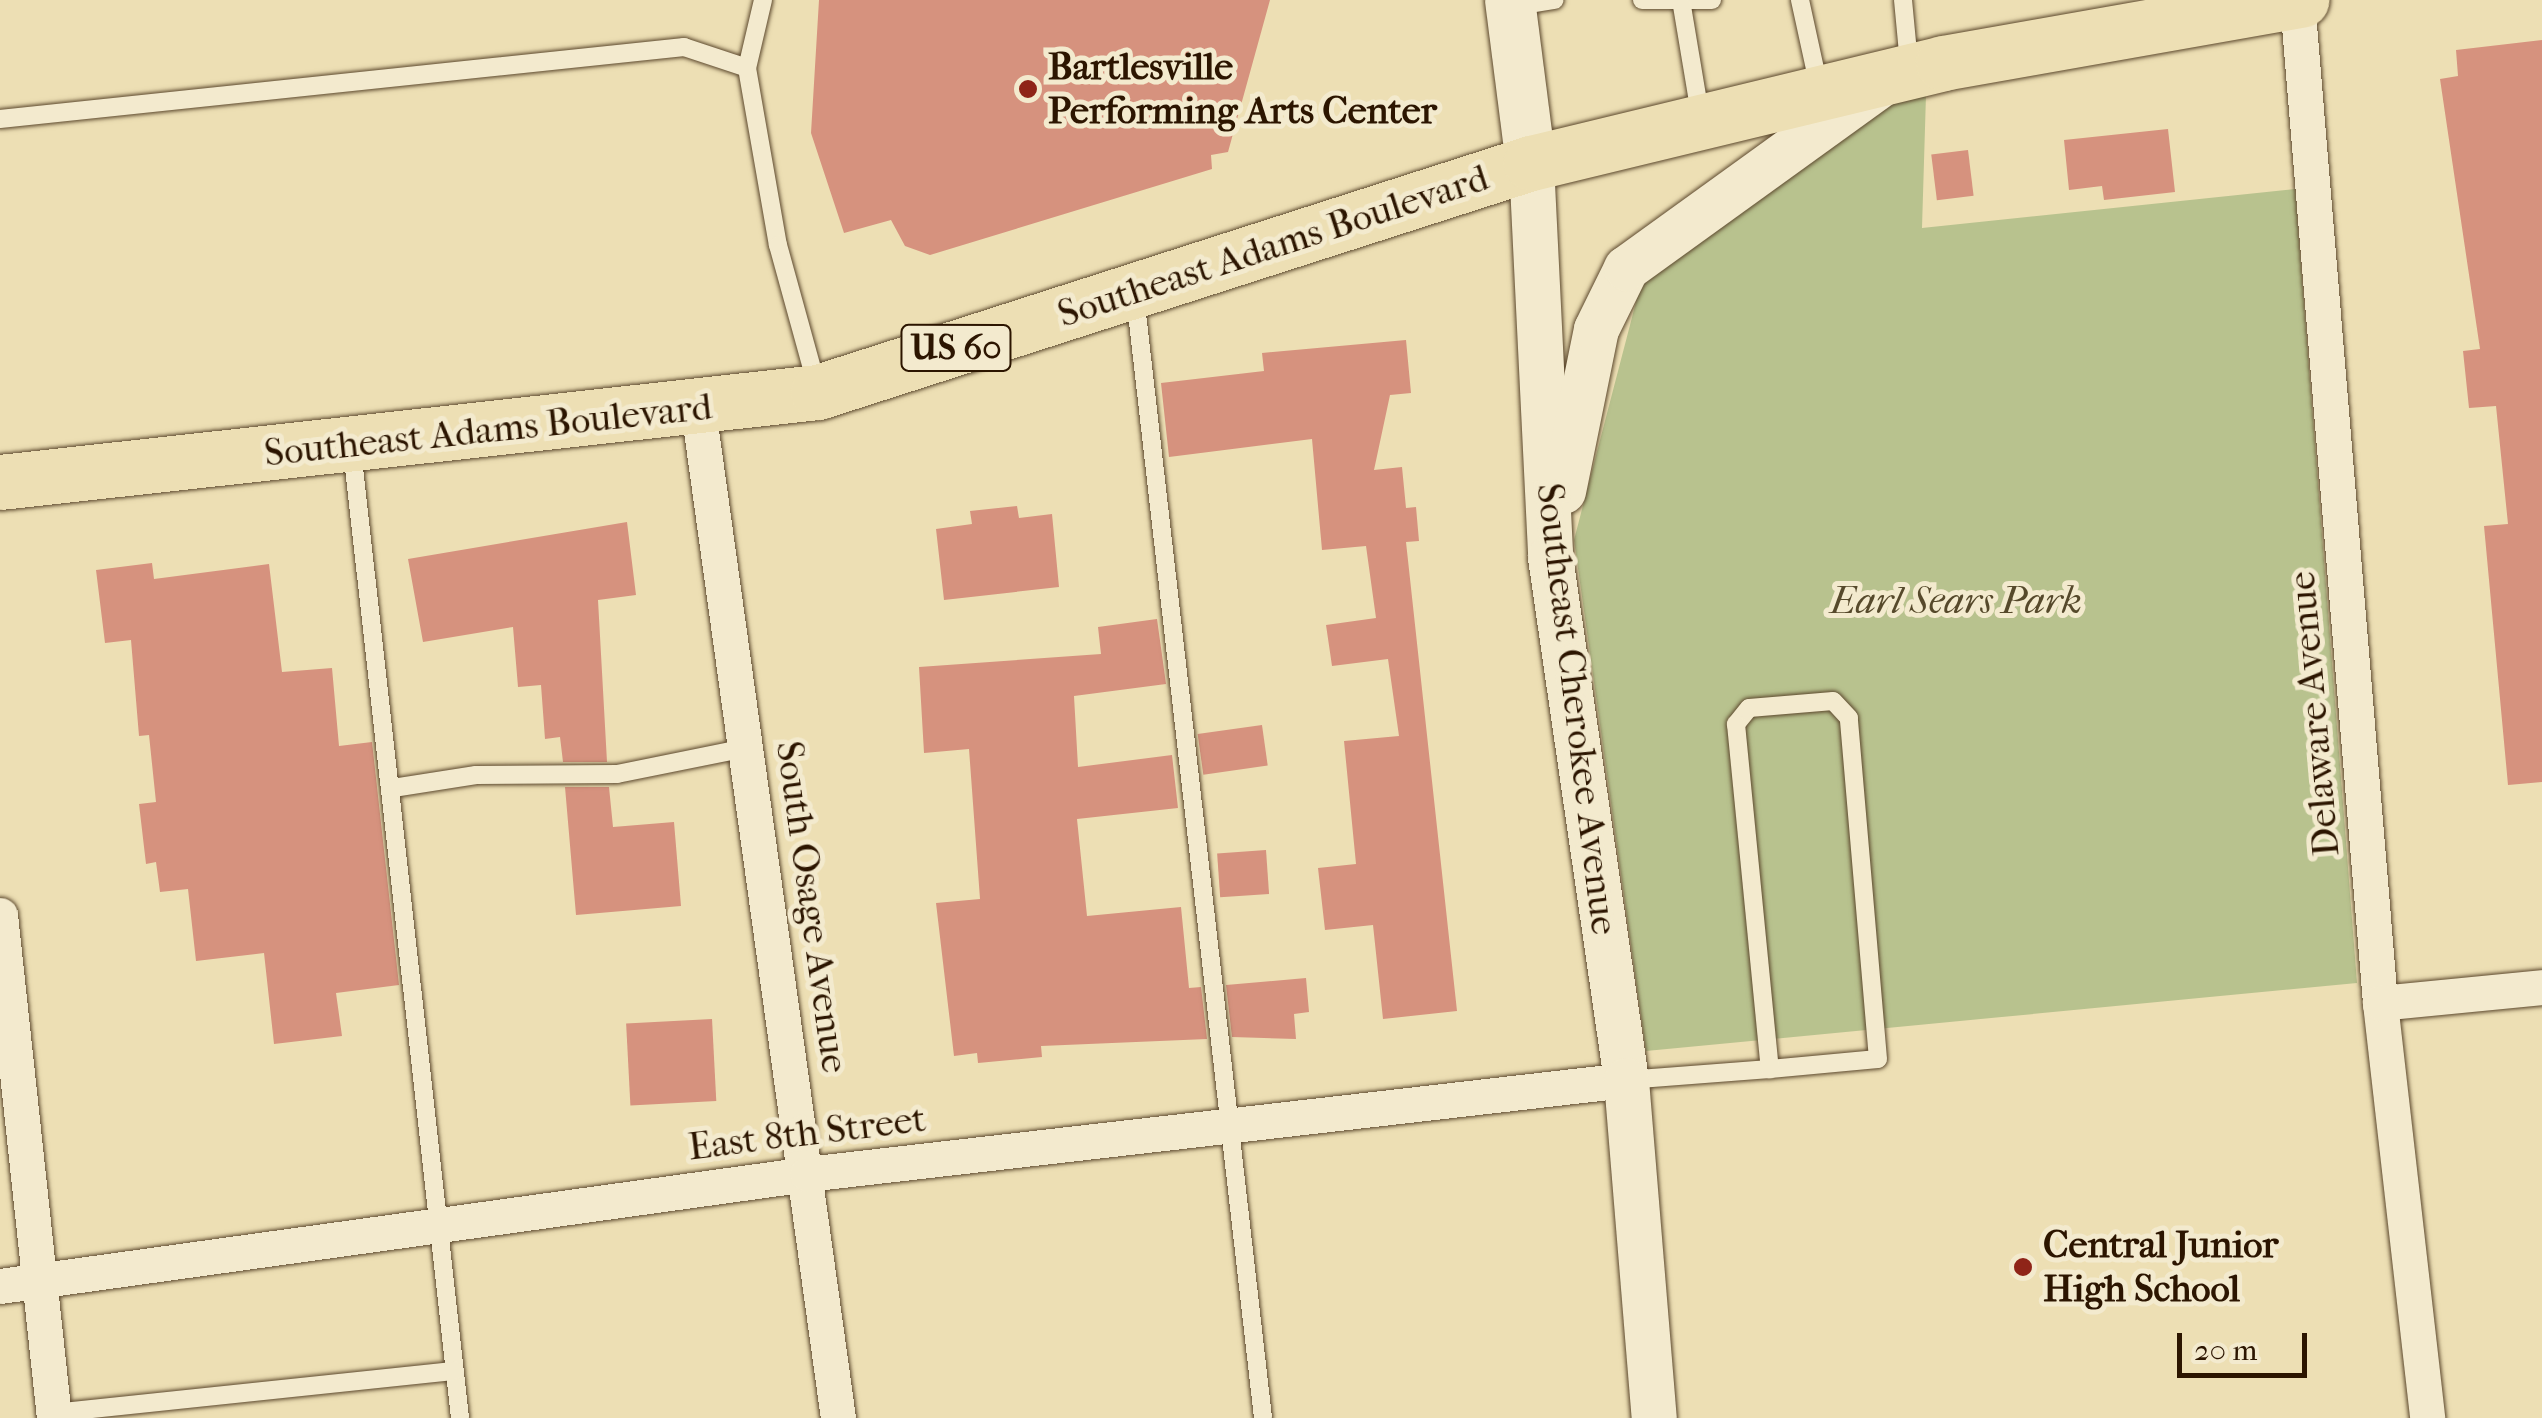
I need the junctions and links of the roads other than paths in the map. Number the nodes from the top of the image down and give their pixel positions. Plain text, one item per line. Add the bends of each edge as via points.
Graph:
1 (763, 0) edge
2 (1642, 0) edge
3 (1712, 0) edge
4 (1800, 0) edge
5 (1903, 0) edge
6 (2299, 0) edge
7 (1525, 2) edge
8 (1682, 6) junction
9 (747, 68) junction
10 (1898, 78) junction
11 (1820, 96) junction
12 (0, 119) edge
13 (1702, 124) junction
14 (1530, 163) junction
15 (1134, 290) junction
16 (818, 392) junction
17 (698, 409) junction
18 (352, 445) junction
19 (0, 482) edge
20 (1550, 556) junction
21 (746, 748) junction
22 (393, 788) junction
23 (0, 916) edge
24 (2542, 987) edge
25 (2380, 1003) junction
26 (1770, 1069) junction
27 (1626, 1080) junction
28 (1225, 1126) junction
29 (807, 1174) junction
30 (435, 1226) junction
31 (38, 1282) junction
32 (0, 1286) edge
33 (454, 1371) junction
34 (54, 1415) edge
35 (460, 1418) edge
36 (838, 1418) edge
37 (1263, 1418) edge
38 (1654, 1418) edge
39 (2426, 1418) edge

1 - 9 lane
2 - 8 lane
3 - 8 lane
4 - 11 lane
5 - 10 lane
6 - 10 main road, Southeast Adams Boulevard / US 60
6 - 25 street, Delaware Avenue
7 - 14 main road, Southeast Cherokee Avenue
8 - 13 lane
9 - 12 lane via 684,47
9 - 16 lane via 778,245
10 - 11 main road, Southeast Adams Boulevard / US 60
10 - 20 street via 1626,268 1596,329
11 - 13 main road, Southeast Adams Boulevard / US 60
13 - 14 main road, Southeast Adams Boulevard / US 60
14 - 15 main road, Southeast Adams Boulevard / US 60
14 - 20 street, Southeast Cherokee Avenue
15 - 16 main road, Southeast Adams Boulevard / US 60
15 - 28 lane
16 - 17 main road, Southeast Adams Boulevard / US 60
17 - 18 main road, Southeast Adams Boulevard / US 60
17 - 21 street, South Osage Avenue
18 - 19 main road, Southeast Adams Boulevard / US 60
18 - 22 lane
20 - 27 street, Southeast Cherokee Avenue
21 - 22 lane via 616,774 476,775
21 - 29 street, South Osage Avenue
22 - 30 lane
23 - 31 street
24 - 25 street
25 - 39 street, Delaware Avenue
26 - 26 lane via 1736,724 1749,708 1833,701 1849,718 1878,1059
26 - 27 lane
27 - 28 street, East 8th Street
27 - 38 street, Southeast Cherokee Avenue
28 - 29 street, East 8th Street
28 - 37 lane
29 - 30 street, East 8th Street
29 - 36 street, South Osage Avenue
30 - 31 street, East 8th Street
30 - 33 lane
31 - 32 street, East 8th Street
31 - 34 street
33 - 34 lane
33 - 35 lane

